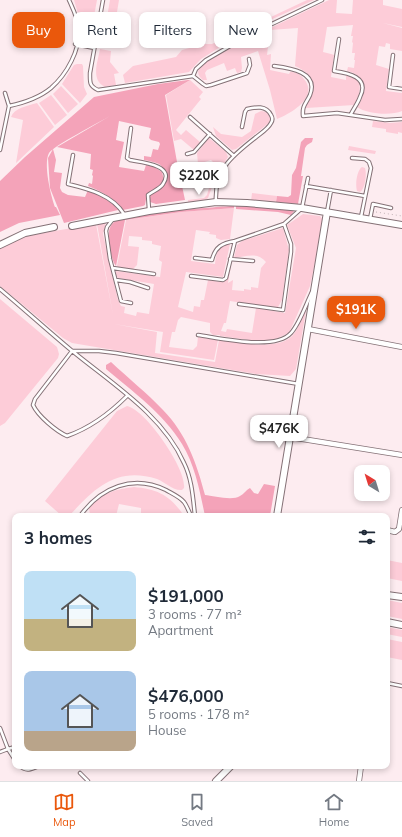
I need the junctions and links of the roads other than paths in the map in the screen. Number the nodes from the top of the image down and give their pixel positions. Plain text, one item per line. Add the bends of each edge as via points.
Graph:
1 (68, 0) edge
2 (103, 0) edge
3 (322, 0) edge
4 (74, 12) edge
5 (101, 12) edge
6 (339, 39) dead end
7 (76, 48) edge
8 (94, 48) edge
9 (393, 55) dead end
10 (249, 59) dead end
11 (274, 66) dead end
12 (192, 76) junction
13 (402, 89) edge
14 (5, 94) dead end
15 (8, 106) junction
16 (351, 114) junction
17 (190, 117) dead end
18 (402, 119) edge
19 (242, 127) dead end
20 (131, 128) dead end
21 (210, 134) junction
22 (0, 150) edge
23 (187, 154) dead end
24 (73, 155) dead end
25 (234, 156) junction
26 (352, 158) dead end
27 (308, 178) dead end
28 (306, 186) junction
29 (331, 190) junction
30 (365, 196) junction
31 (216, 202) junction
32 (302, 208) junction
33 (391, 208) dead end
34 (149, 211) junction
35 (327, 212) junction
36 (124, 215) junction
37 (115, 216) junction
38 (361, 218) junction
39 (370, 219) junction
40 (284, 224) junction
41 (402, 225) edge
42 (72, 226) dead end
43 (54, 227) dead end
44 (234, 240) junction
45 (0, 245) edge
46 (195, 258) dead end
47 (230, 259) junction
48 (253, 261) dead end
49 (113, 268) junction
50 (154, 274) dead end
51 (191, 276) dead end
52 (116, 280) junction
53 (315, 284) junction
54 (148, 288) dead end
55 (0, 289) edge
56 (131, 303) dead end
57 (239, 304) dead end
58 (308, 329) junction
59 (198, 335) dead end
60 (402, 347) edge
61 (72, 351) junction
62 (299, 384) junction
63 (127, 396) junction
64 (290, 437) junction
65 (402, 456) edge
66 (402, 510) edge
67 (83, 513) edge
68 (189, 513) edge
69 (195, 513) edge
70 (278, 513) edge
71 (390, 531) edge
72 (390, 596) edge
73 (402, 598) edge
74 (390, 623) edge
75 (402, 625) edge
76 (390, 684) edge
77 (402, 686) edge
78 (0, 728) edge
79 (12, 748) edge
80 (8, 749) junction
81 (0, 752) edge
82 (12, 755) edge
83 (228, 769) edge
84 (361, 769) edge
85 (80, 773) dead end
86 (88, 781) edge
87 (216, 781) edge
88 (359, 781) edge

1 - 4 lane
2 - 5 lane
3 - 12 lane via 249,35 206,60
6 - 16 lane via 334,71 355,76 362,87 361,96
7 - 15 lane via 70,64 50,89 36,97
8 - 12 lane via 90,83 98,90
9 - 13 lane via 389,86
10 - 12 lane via 247,73 211,85 203,84
11 - 16 lane via 300,71 310,81 311,90 302,108 303,116
14 - 15 lane
15 - 22 lane
16 - 18 lane via 385,120
17 - 21 lane
19 - 25 lane via 247,109 257,106 270,112 272,122 268,127
20 - 34 lane via 127,158 156,165 162,168 165,174 164,183 148,195
21 - 23 lane via 194,152
21 - 25 lane
24 - 36 lane via 68,184 103,196 118,206
25 - 31 lane via 217,182
26 - 30 lane via 365,159 369,162 371,168
27 - 28 lane
28 - 29 lane
28 - 32 lane
29 - 30 lane
29 - 35 lane
30 - 38 lane
31 - 32 street
31 - 34 street
32 - 35 street
32 - 40 lane
33 - 39 lane via 373,204
34 - 36 street
35 - 38 street
35 - 53 street
36 - 37 street
37 - 42 street
37 - 49 lane via 106,231
38 - 39 street
39 - 41 street
40 - 44 lane
40 - 57 lane via 291,252 283,310
43 - 45 street via 25,233
44 - 46 lane via 221,245 212,260
44 - 47 lane
47 - 48 lane
47 - 51 lane via 226,278 223,280
49 - 50 lane
49 - 52 lane
52 - 54 lane
52 - 56 lane via 121,301
53 - 58 street
53 - 59 lane via 296,326 283,339 262,343
55 - 61 lane
58 - 60 street
58 - 62 street
61 - 62 lane via 116,353
61 - 63 lane
61 - 63 lane via 35,399 33,406 60,433 67,436 97,421
62 - 64 street
63 - 69 lane via 155,419 171,439 184,463 191,484
64 - 65 street
64 - 70 street
66 - 71 street via 399,529 395,532
67 - 68 lane via 92,502 114,487 140,482 157,486 183,501
72 - 73 street
74 - 75 street
76 - 77 lane
78 - 80 lane
79 - 80 lane
80 - 81 lane
80 - 82 lane
83 - 87 street
84 - 88 street
85 - 86 lane

